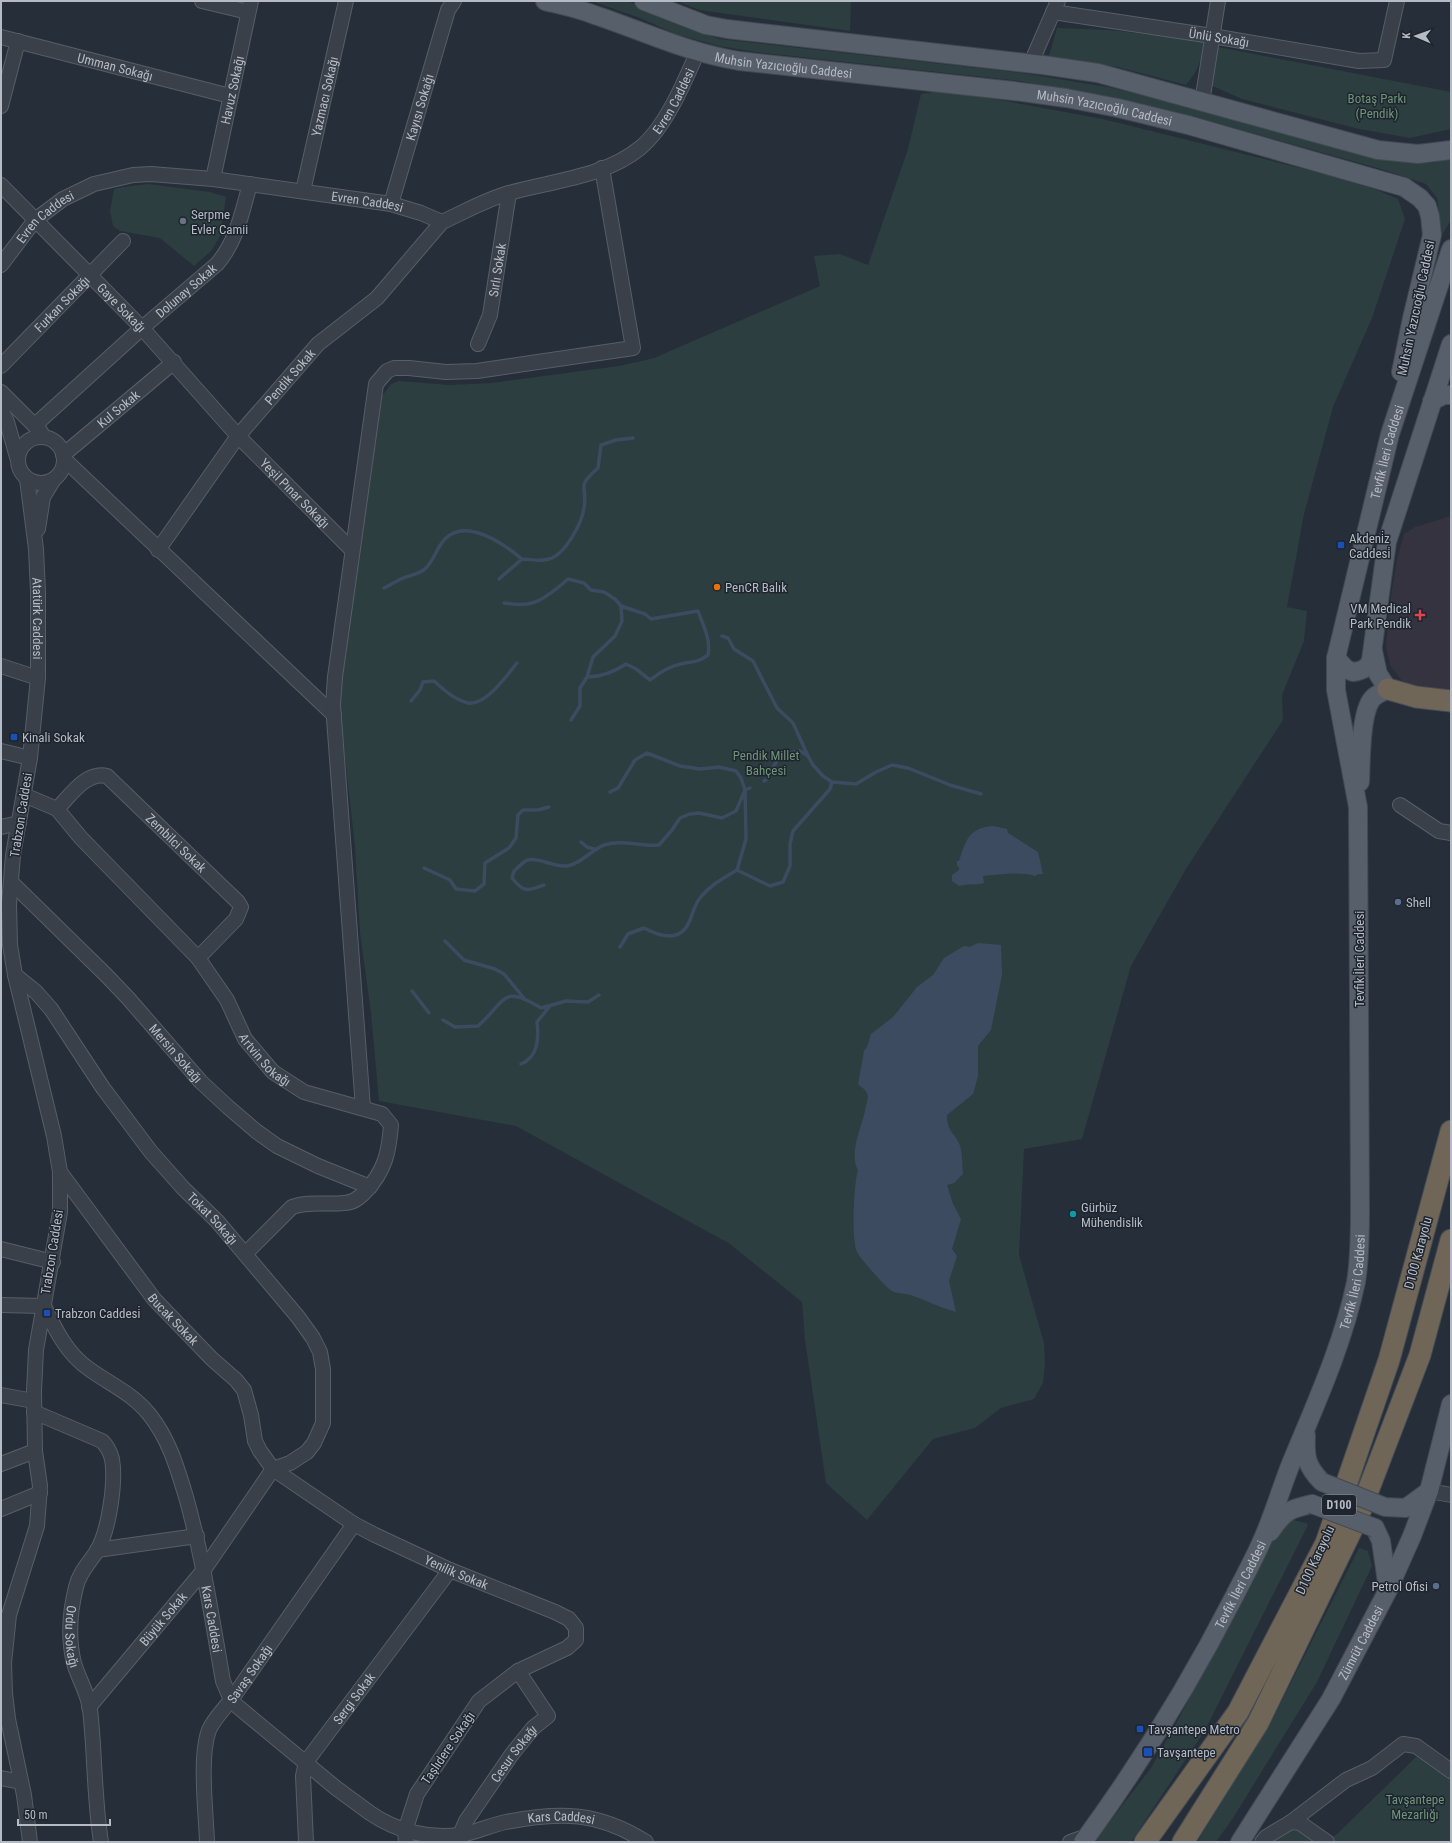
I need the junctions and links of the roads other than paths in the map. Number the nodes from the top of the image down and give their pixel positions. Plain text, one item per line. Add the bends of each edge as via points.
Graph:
1 (202, 1) edge
2 (346, 1) edge
3 (544, 1) edge
4 (644, 1) edge
5 (1218, 1) edge
6 (1397, 1) edge
7 (450, 4) edge
8 (249, 6) edge
9 (1056, 6) edge
10 (1212, 36) junction
11 (1, 37) edge
12 (18, 41) junction
13 (698, 53) junction
14 (1031, 63) junction
15 (230, 96) junction
16 (1202, 102) junction
17 (1, 106) edge
18 (1451, 150) edge
19 (602, 168) junction
20 (213, 179) junction
21 (250, 184) junction
22 (1, 185) edge
23 (303, 191) junction
24 (508, 193) junction
25 (390, 204) junction
26 (35, 220) junction
27 (442, 222) junction
28 (123, 241) dead end
29 (1451, 249) edge
30 (1, 265) edge
31 (89, 275) junction
32 (142, 328) junction
33 (478, 344) dead end
34 (1451, 344) edge
35 (174, 362) junction
36 (1, 366) edge
37 (1, 392) edge
38 (1451, 394) edge
39 (1432, 401) junction
40 (1, 408) edge
41 (4, 423) edge
42 (35, 425) junction
43 (1390, 434) junction
44 (238, 436) junction
45 (45, 437) junction
46 (17, 457) junction
47 (64, 457) junction
48 (57, 476) junction
49 (27, 479) junction
50 (96, 490) junction
51 (36, 549) junction
52 (158, 550) junction
53 (352, 550) junction
54 (1372, 651) junction
55 (1336, 658) junction
56 (1, 666) edge
57 (38, 678) junction
58 (1388, 689) junction
59 (1451, 701) edge
60 (334, 715) junction
61 (1, 751) edge
62 (30, 758) junction
63 (24, 794) junction
64 (1400, 805) dead end
65 (1358, 807) junction
66 (57, 809) junction
67 (19, 823) junction
68 (1, 826) edge
69 (1451, 833) edge
70 (11, 882) junction
71 (7, 958) edge
72 (198, 958) junction
73 (15, 975) junction
74 (364, 1108) junction
75 (1451, 1131) edge
76 (60, 1172) junction
77 (370, 1187) junction
78 (1451, 1240) edge
79 (1, 1249) edge
80 (245, 1254) junction
81 (52, 1262) junction
82 (1, 1305) edge
83 (44, 1306) junction
84 (1, 1395) edge
85 (1451, 1404) edge
86 (34, 1407) junction
87 (1307, 1425) junction
88 (35, 1451) junction
89 (1, 1464) edge
90 (273, 1469) junction
91 (1429, 1491) junction
92 (40, 1493) junction
93 (1451, 1495) edge
94 (1, 1509) edge
95 (354, 1524) junction
96 (197, 1536) junction
97 (1262, 1542) junction
98 (97, 1550) junction
99 (203, 1570) junction
100 (450, 1570) junction
101 (1388, 1590) junction
102 (518, 1671) junction
103 (231, 1700) junction
104 (89, 1707) junction
105 (306, 1762) junction
106 (1451, 1771) edge
107 (1, 1778) edge
108 (21, 1782) junction
109 (1291, 1822) junction
110 (405, 1836) edge
111 (464, 1836) edge
112 (1085, 1839) edge
113 (30, 1842) edge
114 (101, 1842) edge
115 (207, 1842) edge
116 (306, 1842) edge
117 (634, 1842) edge
118 (646, 1842) edge
119 (1070, 1842) edge
120 (1145, 1842) edge
121 (1183, 1842) edge
122 (1240, 1842) edge
123 (1262, 1842) edge
124 (1327, 1842) edge

1 - 8 street
2 - 23 street, Yazmacı Sokağı
3 - 13 main road, Muhsin Yazıcıoğlu Caddesi via 590,13
4 - 14 main road, Muhsin Yazıcıoğlu Caddesi via 706,25 727,29
5 - 10 street
6 - 10 street, Ünlü Sokağı via 1384,60 1359,61
7 - 25 street, Kayısı Sokağı
8 - 15 street, Havuz Sokağı
9 - 10 street, Ünlü Sokağı
9 - 14 street
10 - 16 street
11 - 12 street, Umman Sokağı
12 - 15 street, Umman Sokağı
12 - 17 street
13 - 19 street, Evren Caddesi via 679,94 641,148
13 - 43 main road, Muhsin Yazıcıoğlu Caddesi via 739,61 1014,91 1095,103 1188,125 1395,183 1413,192 1427,206 1432,235 1412,318
14 - 16 main road, Muhsin Yazıcıoğlu Caddesi via 1098,73
15 - 20 street, Havuz Sokağı
16 - 18 main road, Muhsin Yazıcıoğlu Caddesi via 1378,150 1418,154
19 - 24 street, Evren Caddesi via 574,178
19 - 53 street via 634,348 477,371 446,372 402,367 386,371 376,384 374,393
20 - 21 street, Evren Caddesi
20 - 26 street, Evren Caddesi via 151,174 112,179 76,192
21 - 23 street, Evren Caddesi
21 - 32 street, Dolunay Sokak via 235,237 225,255
22 - 26 street, Gaye Sokağı
23 - 25 street, Evren Caddesi
24 - 27 street, Evren Caddesi
24 - 33 street, Sırlı Sokak via 490,315
25 - 27 street, Evren Caddesi via 421,212
26 - 30 street, Evren Caddesi
26 - 31 street, Gaye Sokağı
27 - 44 street, Pendik Sokak via 377,298 318,344
28 - 31 street, Furkan Sokağı
29 - 43 main road, Tevfik İleri Caddesi
31 - 32 street, Gaye Sokağı
31 - 36 street, Furkan Sokağı
32 - 35 street, Gaye Sokağı
32 - 42 street, Dolunay Sokak
34 - 39 main road, Tevfik İleri Caddesi
35 - 44 street, Gaye Sokağı
35 - 47 street, Kul Sokak
37 - 42 street
38 - 39 main road
39 - 54 main road, Tevfik İleri Caddesi via 1387,542
40 - 41 street
41 - 46 street
42 - 45 street
43 - 55 main road, Tevfik İleri Caddesi
44 - 52 street, Pendik Sokak
44 - 53 street, Yeşil Pınar Sokağı
45 - 46 street via 37,437 26,442
45 - 47 street via 58,444
46 - 49 street via 19,469
47 - 48 street
47 - 50 street
48 - 49 street via 47,483 40,484
48 - 50 street
48 - 51 street via 43,497
49 - 51 street, Atatürk Caddesi
50 - 52 street
51 - 57 street, Atatürk Caddesi
52 - 60 street
53 - 60 street via 335,677
54 - 55 main road, Tevfik İleri Caddesi via 1369,665 1359,672 1346,669
54 - 58 main road via 1378,674
55 - 65 main road, Tevfik İleri Caddesi via 1336,690
56 - 57 street
57 - 62 street, Atatürk Caddesi
58 - 59 highway via 1416,697
58 - 65 main road via 1372,699 1364,720
60 - 74 street
61 - 62 street
62 - 63 street, Trabzon Caddesi
63 - 66 street, Artvin Sokağı
63 - 67 street, Trabzon Caddesi
64 - 69 street via 1439,831
65 - 87 main road, Tevfik İleri Caddesi via 1360,1253 1348,1314
66 - 72 street, Artvin Sokağı via 81,838
66 - 72 street, Zembilci Sokak via 86,780 101,774 107,776 238,902 241,907 236,919
67 - 68 street
67 - 70 street, Trabzon Caddesi
70 - 71 street, Trabzon Caddesi via 10,945
70 - 77 street, Mersin Sokağı via 110,979 201,1082 234,1112 277,1146
71 - 73 street, Trabzon Caddesi
72 - 74 street, Artvin Sokağı via 227,1000 245,1039 272,1072 304,1092
73 - 76 street, Trabzon Caddesi via 42,1080
73 - 80 street, Tokat Sokağı via 36,992 51,1009 103,1088 152,1152
74 - 77 street, Artvin Sokağı via 382,1114 391,1125 389,1147 384,1163 376,1181
75 - 120 highway, D100 Karayolu / D100 via 1389,1360 1326,1543 1238,1712
76 - 81 street, Trabzon Caddesi via 60,1212
76 - 90 street, Bucak Sokak via 154,1299 244,1390 255,1441
77 - 80 street, Artvin Sokağı via 358,1199 346,1203 302,1204 292,1207
78 - 121 highway, D100 Karayolu / D100 via 1420,1355 1358,1517 1258,1723
79 - 81 street
80 - 90 street, Tokat Sokağı via 313,1338 320,1352 323,1369 323,1423 318,1437 307,1452 290,1463
81 - 83 street, Trabzon Caddesi
82 - 83 street
83 - 86 street, Trabzon Caddesi via 36,1350
83 - 96 street, Kars Caddesi via 57,1334 77,1359 137,1401 157,1424 175,1459
84 - 86 street, Ordu Sokağı
85 - 91 main road, Zümrüt Caddesi
86 - 88 street, Trabzon Caddesi
86 - 98 street, Ordu Sokağı via 102,1441 109,1449 113,1468 110,1504
87 - 91 main road, bridge via 1305,1457 1313,1473 1322,1482 1385,1507 1406,1508
87 - 97 main road, Tevfik İleri Caddesi
88 - 89 street
88 - 92 street, Trabzon Caddesi
90 - 95 street, Yenilik Sokak
90 - 99 street, Büyük Sokak
91 - 93 street
91 - 101 main road, Zümrüt Caddesi
92 - 94 street
92 - 108 street, Trabzon Caddesi via 36,1526 9,1615 6,1639 5,1693
95 - 100 street, Yenilik Sokak
95 - 103 street, Savaş Sokağı
96 - 98 street
96 - 99 street, Kars Caddesi
97 - 101 main road, bridge via 1281,1517 1293,1508 1312,1504 1374,1528 1381,1541
97 - 112 main road, Tevfik İleri Caddesi via 1183,1691 1146,1752
98 - 104 street, Ordu Sokağı via 81,1573 76,1587 71,1623 74,1662
99 - 103 street, Kars Caddesi via 223,1681
99 - 104 street, Büyük Sokak
100 - 102 street, Yenilik Sokak via 555,1612 569,1619 576,1628 576,1640 567,1648
100 - 105 street, Sergi Sokak
101 - 122 main road, Zümrüt Caddesi via 1331,1699
102 - 110 street, Taşlıdere Sokağı via 479,1701 417,1794
102 - 111 street, Cesur Sokağı via 548,1716 533,1728 512,1754 466,1821
103 - 105 street, Kars Caddesi
103 - 115 street, Savaş Sokağı via 209,1731 205,1749
104 - 114 street, Ordu Sokağı
105 - 110 street, Kars Caddesi via 346,1796
105 - 116 street, Sergi Sokak via 303,1776
106 - 109 street via 1416,1746 1403,1744 1372,1768 1346,1780
107 - 108 street
108 - 113 street, Trabzon Caddesi
109 - 123 street
109 - 124 street via 1300,1823
110 - 111 street, Kars Caddesi
111 - 117 street, Kars Caddesi via 547,1822 575,1822 607,1828
111 - 118 street, Kars Caddesi via 486,1826 526,1818 572,1815 613,1824
112 - 119 street

